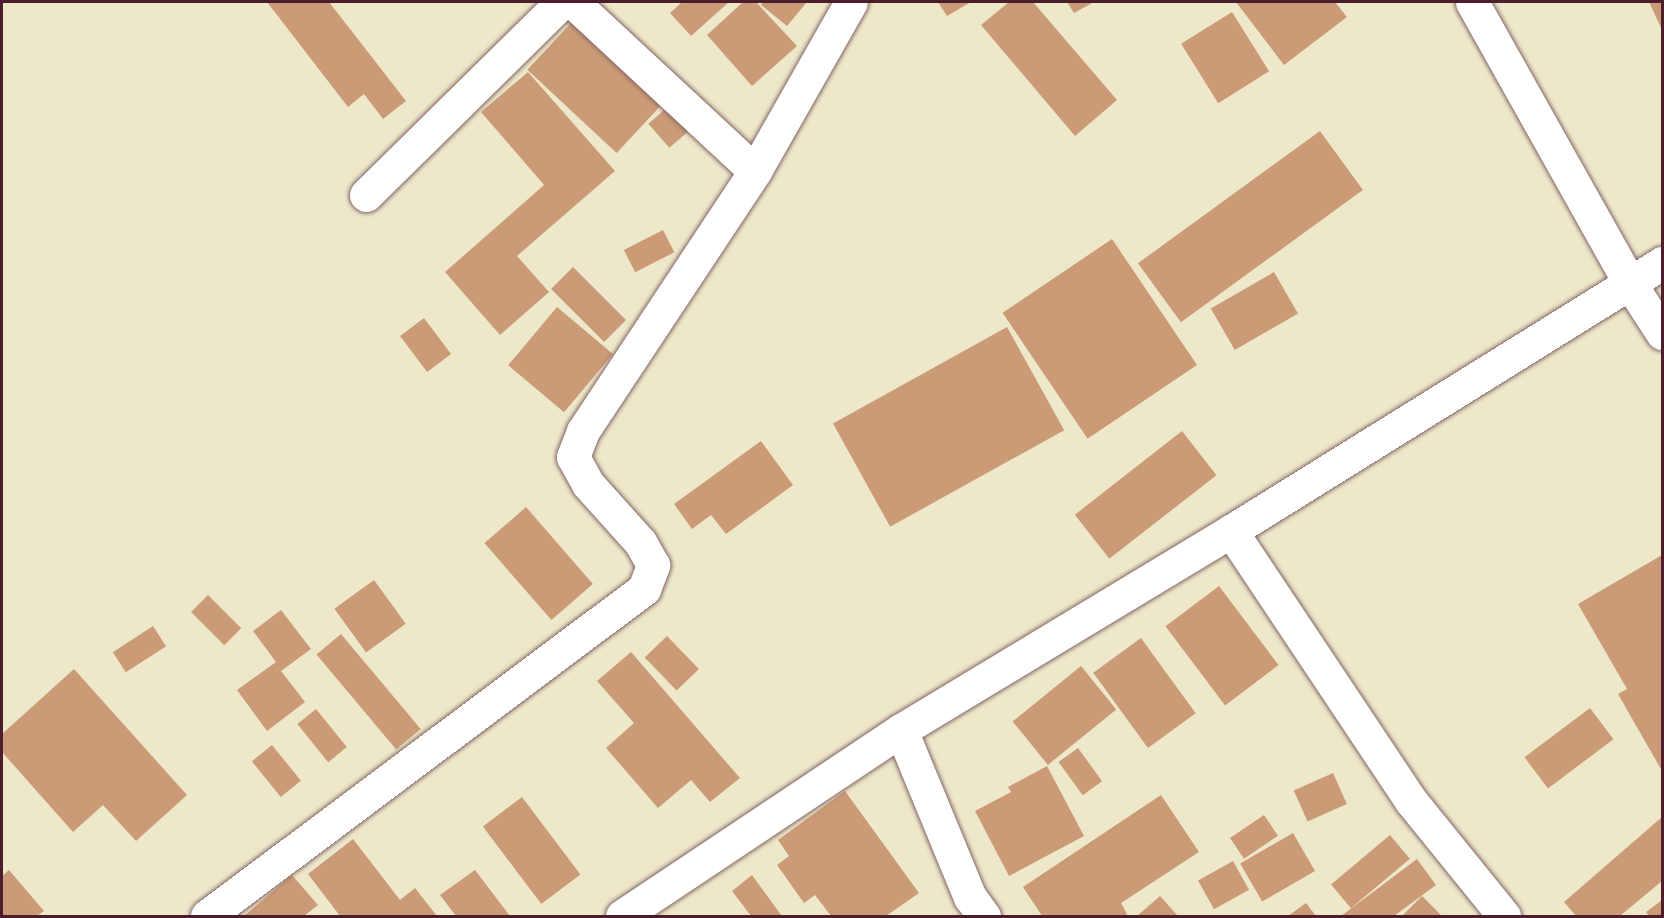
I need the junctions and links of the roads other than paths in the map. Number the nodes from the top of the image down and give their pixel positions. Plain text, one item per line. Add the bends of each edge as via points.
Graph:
1 (562, 2) edge
2 (573, 2) edge
3 (851, 2) edge
4 (1472, 2) edge
5 (755, 171) junction
6 (366, 195) dead end
7 (1662, 263) edge
8 (1629, 282) junction
9 (1662, 333) edge
10 (1231, 531) junction
11 (901, 730) junction
12 (207, 916) edge
13 (622, 916) edge
14 (984, 916) edge
15 (1504, 916) edge

1 - 6 street
2 - 5 street
3 - 5 street
4 - 8 street
5 - 12 street via 583,431 573,457 588,484 640,542 653,565 644,589
7 - 8 street
8 - 9 street
8 - 10 street
10 - 11 street
10 - 15 street via 1411,801
11 - 13 street
11 - 14 street via 970,897

